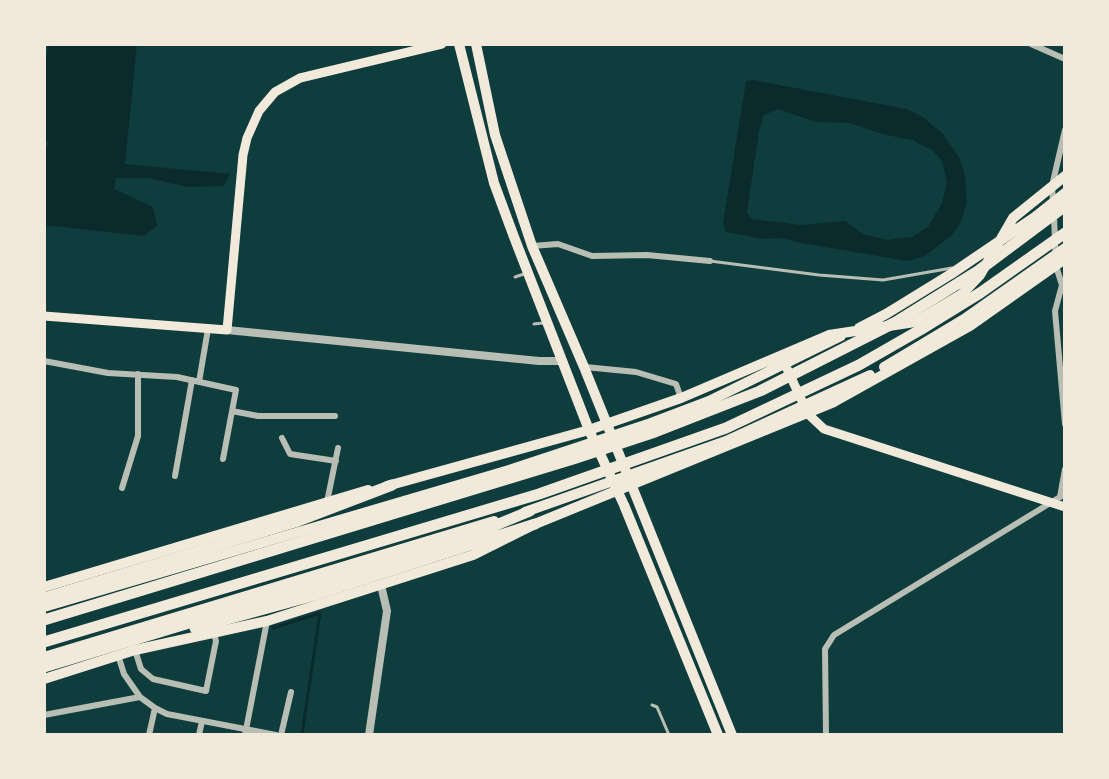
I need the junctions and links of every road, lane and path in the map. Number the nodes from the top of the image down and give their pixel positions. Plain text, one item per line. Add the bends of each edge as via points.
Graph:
1 (442, 44) edge
2 (459, 44) edge
3 (476, 44) edge
4 (1031, 44) edge
5 (1065, 59) edge
6 (1065, 130) edge
7 (1065, 176) edge
8 (1052, 186) junction
9 (1065, 193) edge
10 (1065, 206) edge
11 (1065, 233) edge
12 (532, 246) junction
13 (1065, 248) edge
14 (710, 261) joint
15 (989, 261) junction
16 (1060, 263) edge
17 (528, 273) junction
18 (515, 277) dead end
19 (44, 316) edge
20 (547, 322) junction
21 (534, 324) dead end
22 (208, 329) junction
23 (227, 330) junction
24 (1062, 350) edge
25 (780, 355) junction
26 (44, 361) edge
27 (562, 361) junction
28 (584, 367) junction
29 (138, 374) junction
30 (196, 381) junction
31 (1064, 387) edge
32 (681, 398) junction
33 (232, 411) junction
34 (808, 414) junction
35 (335, 416) dead end
36 (605, 424) junction
37 (1065, 424) edge
38 (589, 430) junction
39 (282, 438) dead end
40 (338, 448) dead end
41 (223, 459) dead end
42 (336, 461) junction
43 (1065, 469) edge
44 (175, 476) dead end
45 (392, 485) junction
46 (632, 486) junction
47 (122, 488) dead end
48 (618, 492) junction
49 (1058, 498) edge
50 (327, 502) junction
51 (1065, 507) edge
52 (530, 511) joint
53 (535, 524) junction
54 (448, 540) junction
55 (381, 585) junction
56 (44, 587) edge
57 (44, 598) edge
58 (44, 607) edge
59 (44, 620) edge
60 (267, 621) junction
61 (214, 634) junction
62 (44, 642) edge
63 (132, 646) junction
64 (118, 655) junction
65 (44, 657) edge
66 (44, 667) edge
67 (44, 679) edge
68 (291, 692) dead end
69 (140, 697) junction
70 (652, 705) dead end
71 (155, 708) junction
72 (44, 715) edge
73 (202, 721) junction
74 (246, 732) edge
75 (149, 735) edge
76 (199, 735) edge
77 (278, 735) edge
78 (369, 735) edge
79 (669, 735) edge
80 (718, 735) edge
81 (732, 735) edge
82 (826, 735) edge

1 - 23 main road via 300,78 275,92 259,111 243,155
2 - 17 main road via 494,183
3 - 12 main road via 495,135
4 - 5 street
6 - 8 street
7 - 8 main road
8 - 15 main road via 1013,218
8 - 16 street
9 - 58 main road via 886,314 651,423
10 - 59 highway via 978,271 896,322 760,391 573,459
11 - 62 highway via 920,330 726,428 539,494
12 - 14 street via 558,244 592,256
12 - 28 main road
13 - 52 main road via 964,319 842,389 726,441
14 - 15 lane via 883,280
15 - 25 main road via 962,294 915,322 829,335
16 - 24 street via 1062,285 1055,311
16 - 34 main road via 934,347
17 - 18 lane
17 - 20 main road
19 - 22 main road
20 - 21 lane
20 - 27 main road
22 - 23 main road
22 - 30 street
23 - 27 street
24 - 31 street
25 - 32 main road
25 - 34 main road
26 - 29 street
27 - 38 main road
28 - 32 street via 636,372 676,384
28 - 36 main road
29 - 30 street
29 - 47 street via 138,436
30 - 33 street via 236,390
30 - 44 street
31 - 37 street
32 - 36 main road
33 - 35 street
33 - 41 street
34 - 46 main road
34 - 49 main road via 824,429
36 - 38 main road
36 - 46 main road
38 - 45 main road
38 - 48 main road
39 - 42 street via 290,454
40 - 42 street
42 - 50 street
43 - 49 street
45 - 50 main road
45 - 57 highway via 295,522
46 - 48 main road
46 - 81 main road
48 - 53 main road
48 - 80 main road
49 - 51 main road
49 - 82 street via 834,635 825,649
50 - 56 main road
52 - 54 highway
53 - 55 main road via 473,555
53 - 63 highway via 315,595
54 - 63 highway
54 - 65 main road
55 - 60 main road
55 - 78 street via 387,611
60 - 61 main road
60 - 74 street
61 - 63 main road
61 - 63 street via 206,691 153,679 141,669
63 - 64 main road
63 - 66 highway
64 - 67 main road
64 - 69 street
68 - 77 street
69 - 71 street
69 - 72 street
70 - 79 lane
71 - 73 street
71 - 75 street
73 - 74 street
73 - 76 street
74 - 77 street

